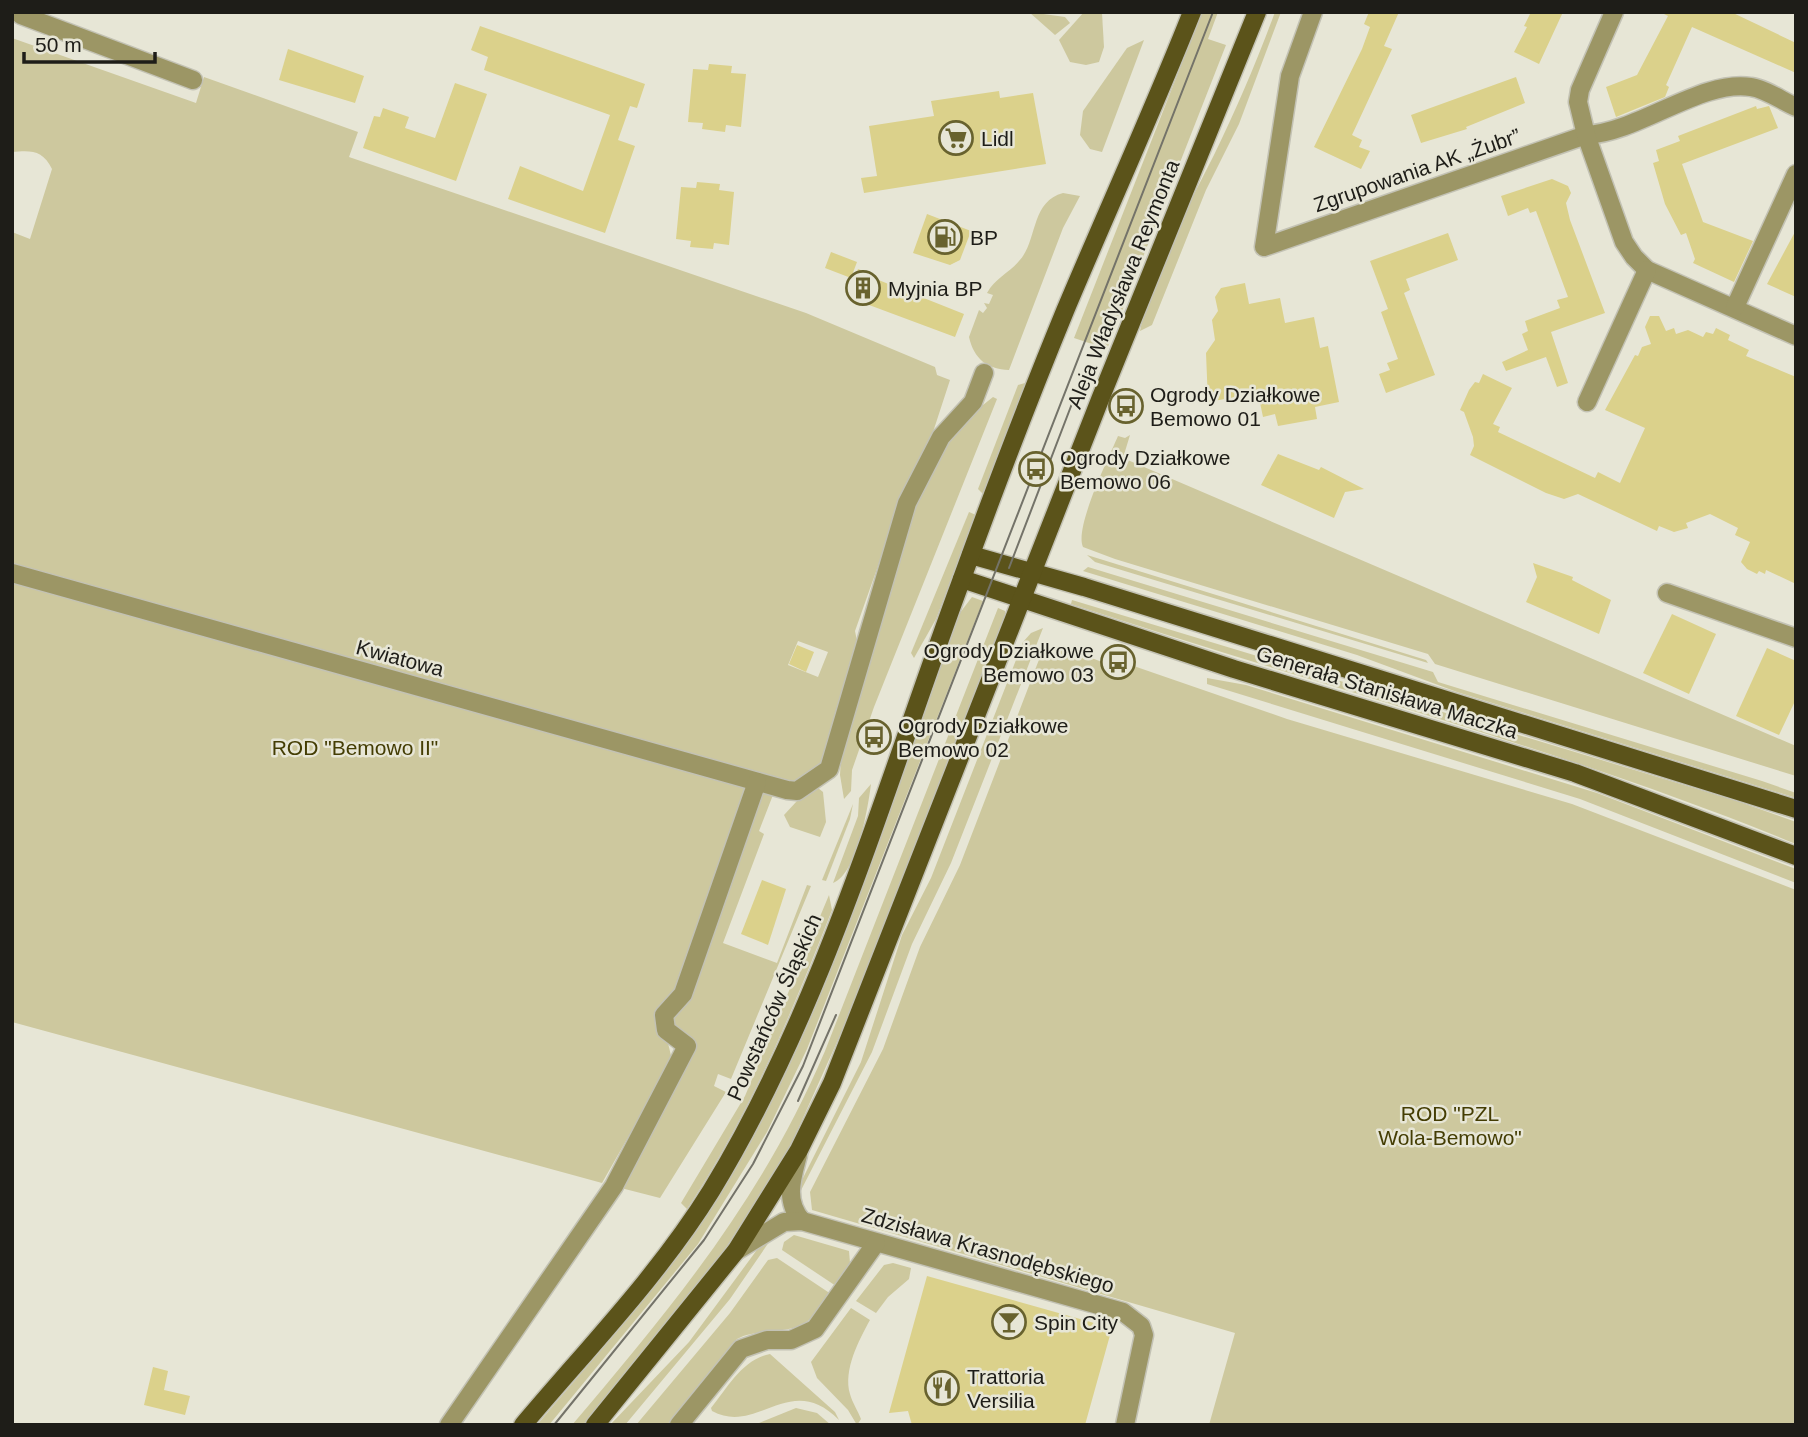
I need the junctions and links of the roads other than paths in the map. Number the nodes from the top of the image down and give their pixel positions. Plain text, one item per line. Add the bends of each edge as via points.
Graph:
1 (1192, 12) edge
2 (1256, 12) edge
3 (1313, 12) edge
4 (1614, 12) edge
5 (19, 13) edge
6 (193, 80) dead end
7 (1796, 107) edge
8 (1586, 135) junction
9 (1796, 174) edge
10 (1647, 270) junction
11 (1735, 307) junction
12 (1796, 336) edge
13 (984, 373) dead end
14 (1587, 402) dead end
15 (971, 555) junction
16 (1032, 572) junction
17 (12, 573) edge
18 (961, 579) junction
19 (1667, 593) dead end
20 (1021, 599) junction
21 (1796, 638) edge
22 (757, 782) junction
23 (1796, 809) edge
24 (1796, 856) edge
25 (799, 1150) junction
26 (802, 1221) junction
27 (876, 1243) junction
28 (736, 1251) junction
29 (687, 1422) edge
30 (449, 1425) edge
31 (523, 1425) edge
32 (595, 1425) edge
33 (1125, 1425) edge

1 - 15 main road, Aleja Władysława Reymonta via 1066,310
2 - 16 main road, Aleja Władysława Reymonta
3 - 8 street, Zgrupowania AK „Żubr” via 1290,76 1264,247
4 - 8 street via 1580,90 1578,102
5 - 6 street
7 - 8 street, Zgrupowania AK „Żubr” via 1755,87 1730,87 1607,134
8 - 10 street via 1624,242
9 - 11 street
10 - 11 street
10 - 14 street
11 - 12 street
13 - 22 street, Kwiatowa via 973,402 941,437 907,503 829,769 797,790
15 - 16 main road, Generała Stanisława Maczka
15 - 18 main road, Powstańców Śląskich
16 - 20 main road
16 - 23 main road, Generała Stanisława Maczka
17 - 22 street, Kwiatowa
18 - 20 main road, Generała Stanisława Maczka
18 - 31 main road, Powstańców Śląskich via 867,845 796,1026 763,1096 680,1236
19 - 21 street
20 - 24 main road, Generała Stanisława Maczka via 1575,773
20 - 25 main road via 860,1016
22 - 30 street via 683,994 664,1015 666,1030 687,1046 614,1186
25 - 26 street via 790,1187 795,1213
25 - 28 main road
26 - 27 street, Zdzisława Krasnodębskiego
26 - 28 street via 784,1222
27 - 29 street via 815,1329 791,1340 768,1340 741,1349
27 - 33 street, Zdzisława Krasnodębskiego via 1132,1317 1140,1326 1143,1344
28 - 32 main road

